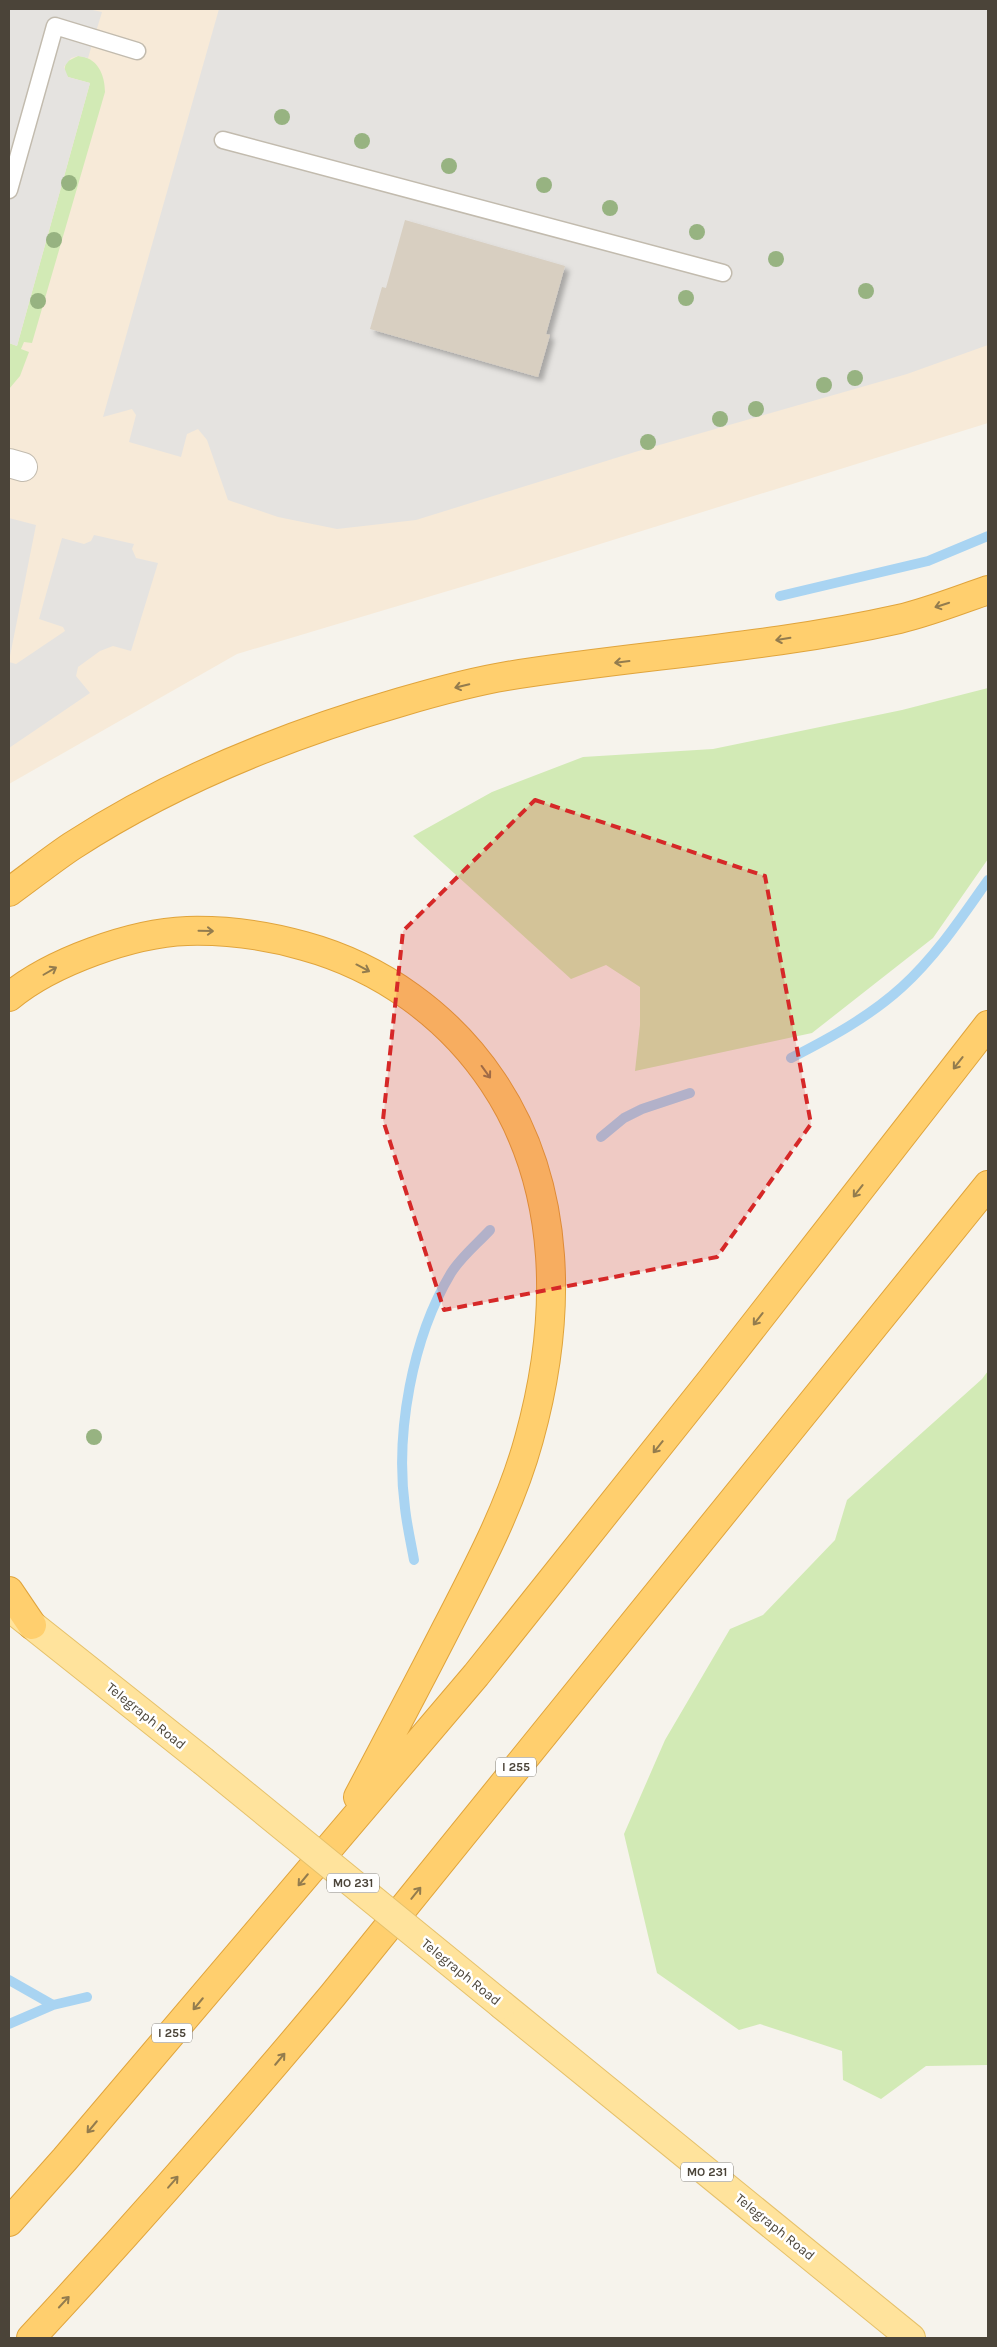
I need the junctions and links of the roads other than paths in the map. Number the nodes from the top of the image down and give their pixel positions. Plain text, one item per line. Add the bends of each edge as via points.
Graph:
1 (137, 51) dead end
2 (223, 140) dead end
3 (9, 190) edge
4 (723, 273) dead end
5 (988, 590) edge
6 (9, 892) edge
7 (9, 996) edge
8 (988, 1025) edge
9 (988, 1185) edge
10 (9, 1591) edge
11 (9, 1607) edge
12 (32, 1625) junction
13 (334, 1843) junction
14 (9, 2222) edge
15 (31, 2338) edge
16 (911, 2338) edge

1 - 3 lane via 54,26
2 - 4 lane
5 -> 6 highway via 901,618 692,653 505,676 366,712 216,769 151,801 73,846
7 -> 13 highway via 56,967 145,937 184,931 229,932 295,943 355,964 395,986 427,1009 484,1069 506,1102 524,1139 539,1180 552,1266 548,1341 529,1440 483,1556
8 -> 13 highway, I 255 via 482,1668
15 -> 9 highway, I 255 via 202,2149 333,1995
10 - 12 highway
11 - 12 main road, Telegraph Road / MO 231
12 - 16 main road, Telegraph Road / MO 231, bridge
13 -> 14 highway, I 255

